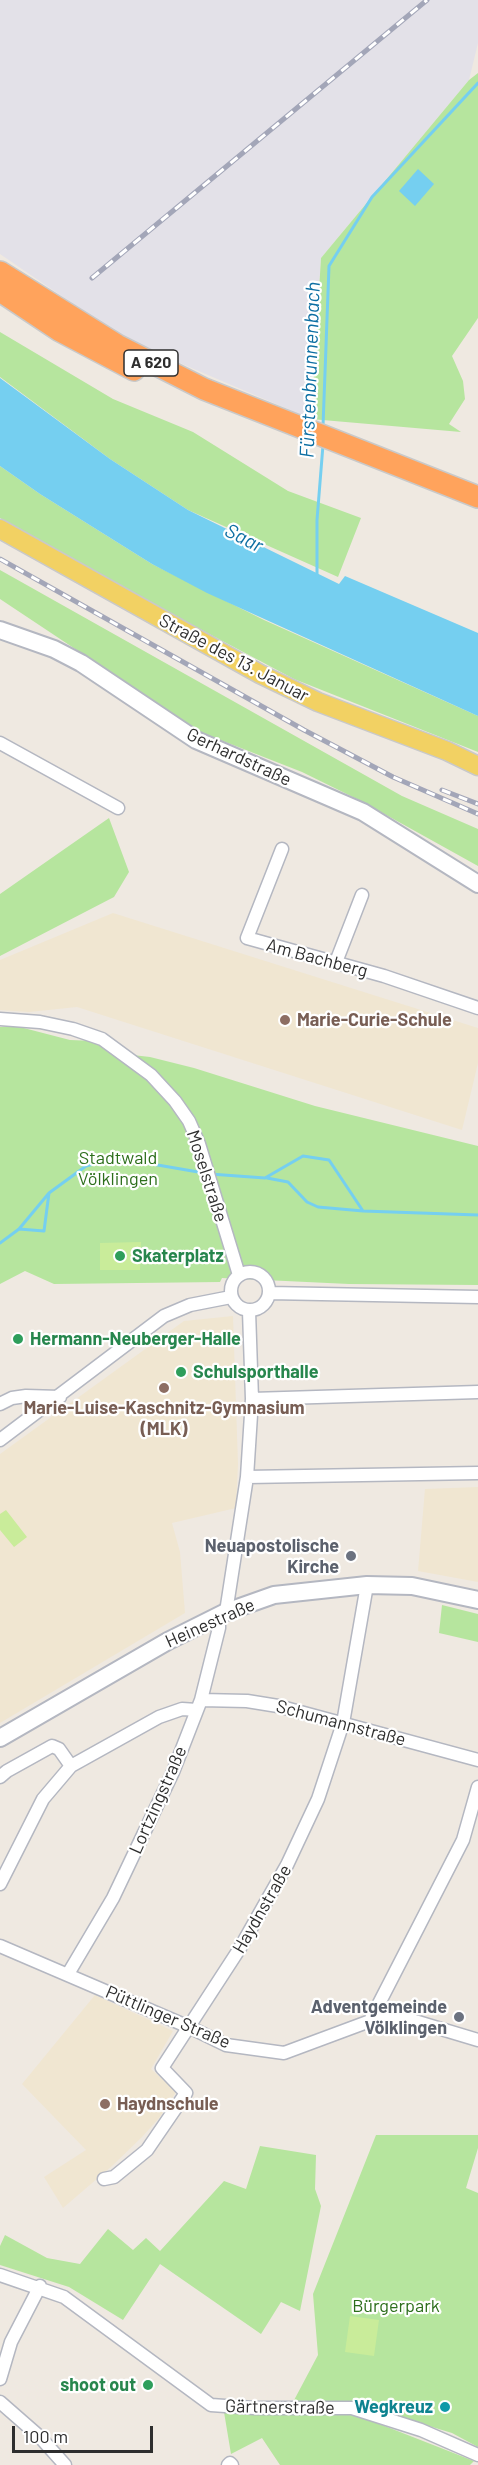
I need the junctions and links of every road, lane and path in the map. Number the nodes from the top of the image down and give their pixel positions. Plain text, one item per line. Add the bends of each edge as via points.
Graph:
1 (0, 272) edge
2 (0, 291) edge
3 (311, 439) junction
4 (334, 448) junction
5 (478, 497) edge
6 (478, 510) edge
7 (0, 530) edge
8 (0, 630) edge
9 (0, 743) edge
10 (478, 766) edge
11 (118, 808) dead end
12 (282, 849) dead end
13 (478, 884) edge
14 (362, 895) dead end
15 (336, 962) junction
16 (478, 1008) edge
17 (0, 1019) edge
18 (239, 1275) junction
19 (269, 1293) junction
20 (231, 1297) junction
21 (478, 1297) edge
22 (249, 1311) junction
23 (478, 1392) edge
24 (60, 1396) junction
25 (252, 1399) junction
26 (0, 1404) edge
27 (0, 1440) edge
28 (478, 1473) edge
29 (247, 1477) junction
30 (367, 1585) junction
31 (229, 1592) junction
32 (478, 1600) edge
33 (222, 1614) junction
34 (168, 1641) junction
35 (199, 1705) junction
36 (343, 1723) junction
37 (0, 1737) edge
38 (478, 1760) edge
39 (71, 1766) junction
40 (0, 1777) edge
41 (478, 1787) edge
42 (0, 1884) edge
43 (0, 1946) edge
44 (68, 1974) junction
45 (370, 2021) junction
46 (189, 2027) junction
47 (478, 2040) edge
48 (104, 2179) dead end
49 (0, 2275) edge
50 (40, 2286) junction
51 (0, 2379) edge
52 (0, 2402) edge
53 (478, 2455) edge
54 (65, 2465) edge

1 - 3 highway, A 620 via 128,351
2 - 3 highway, A 620 via 108,357 198,400
3 - 4 highway, A 620
4 - 5 highway, A 620
4 - 6 highway, A 620
7 - 10 main road, Straße des 13. Januar via 260,674 318,702
8 - 13 street, Gerhardstraße via 81,663 196,740 363,812
9 - 11 street
12 - 15 street, Am Bachberg via 247,938
14 - 15 street
15 - 16 street, Am Bachberg
17 - 18 street, Moselstraße via 40,1022 102,1039 151,1075 189,1121 210,1175
18 - 19 street via 259,1274 267,1282
18 - 20 street via 233,1281
19 - 21 street
19 - 22 street via 259,1309
20 - 22 street via 235,1304
20 - 24 street via 190,1305 164,1316
22 - 25 street, Lortzingstraße
23 - 25 street
24 - 26 street via 26,1396
24 - 27 street
25 - 29 street, Lortzingstraße
28 - 29 street
29 - 31 street, Lortzingstraße
30 - 32 street, Heinestraße via 412,1586
30 - 33 street, Heinestraße via 274,1595
30 - 36 street, Haydnstraße
31 - 33 street, Lortzingstraße
31 - 34 street via 215,1609
33 - 34 street, Heinestraße
33 - 35 street, Lortzingstraße
34 - 37 street, Heinestraße
35 - 36 street, Schumannstraße via 247,1701
35 - 39 street, Schumannstraße via 159,1717
35 - 44 street, Lortzingstraße via 143,1838
36 - 38 street, Schumannstraße
36 - 46 street, Haydnstraße via 318,1799 287,1865
39 - 40 street via 59,1749 52,1746
39 - 42 street, Schumannstraße via 43,1799
41 - 45 street via 463,1840
43 - 44 street, Püttlinger Straße
44 - 46 street, Püttlinger Straße
45 - 46 street, Püttlinger Straße via 284,2053 226,2045
45 - 47 street, Püttlinger Straße via 398,2016
46 - 48 street, Haydnstraße via 162,2068 186,2093 147,2150 114,2177
49 - 50 street, Gärtnerstraße
50 - 51 street via 11,2342
50 - 53 street, Gärtnerstraße via 64,2297 211,2405 352,2408 421,2430
52 - 54 street

